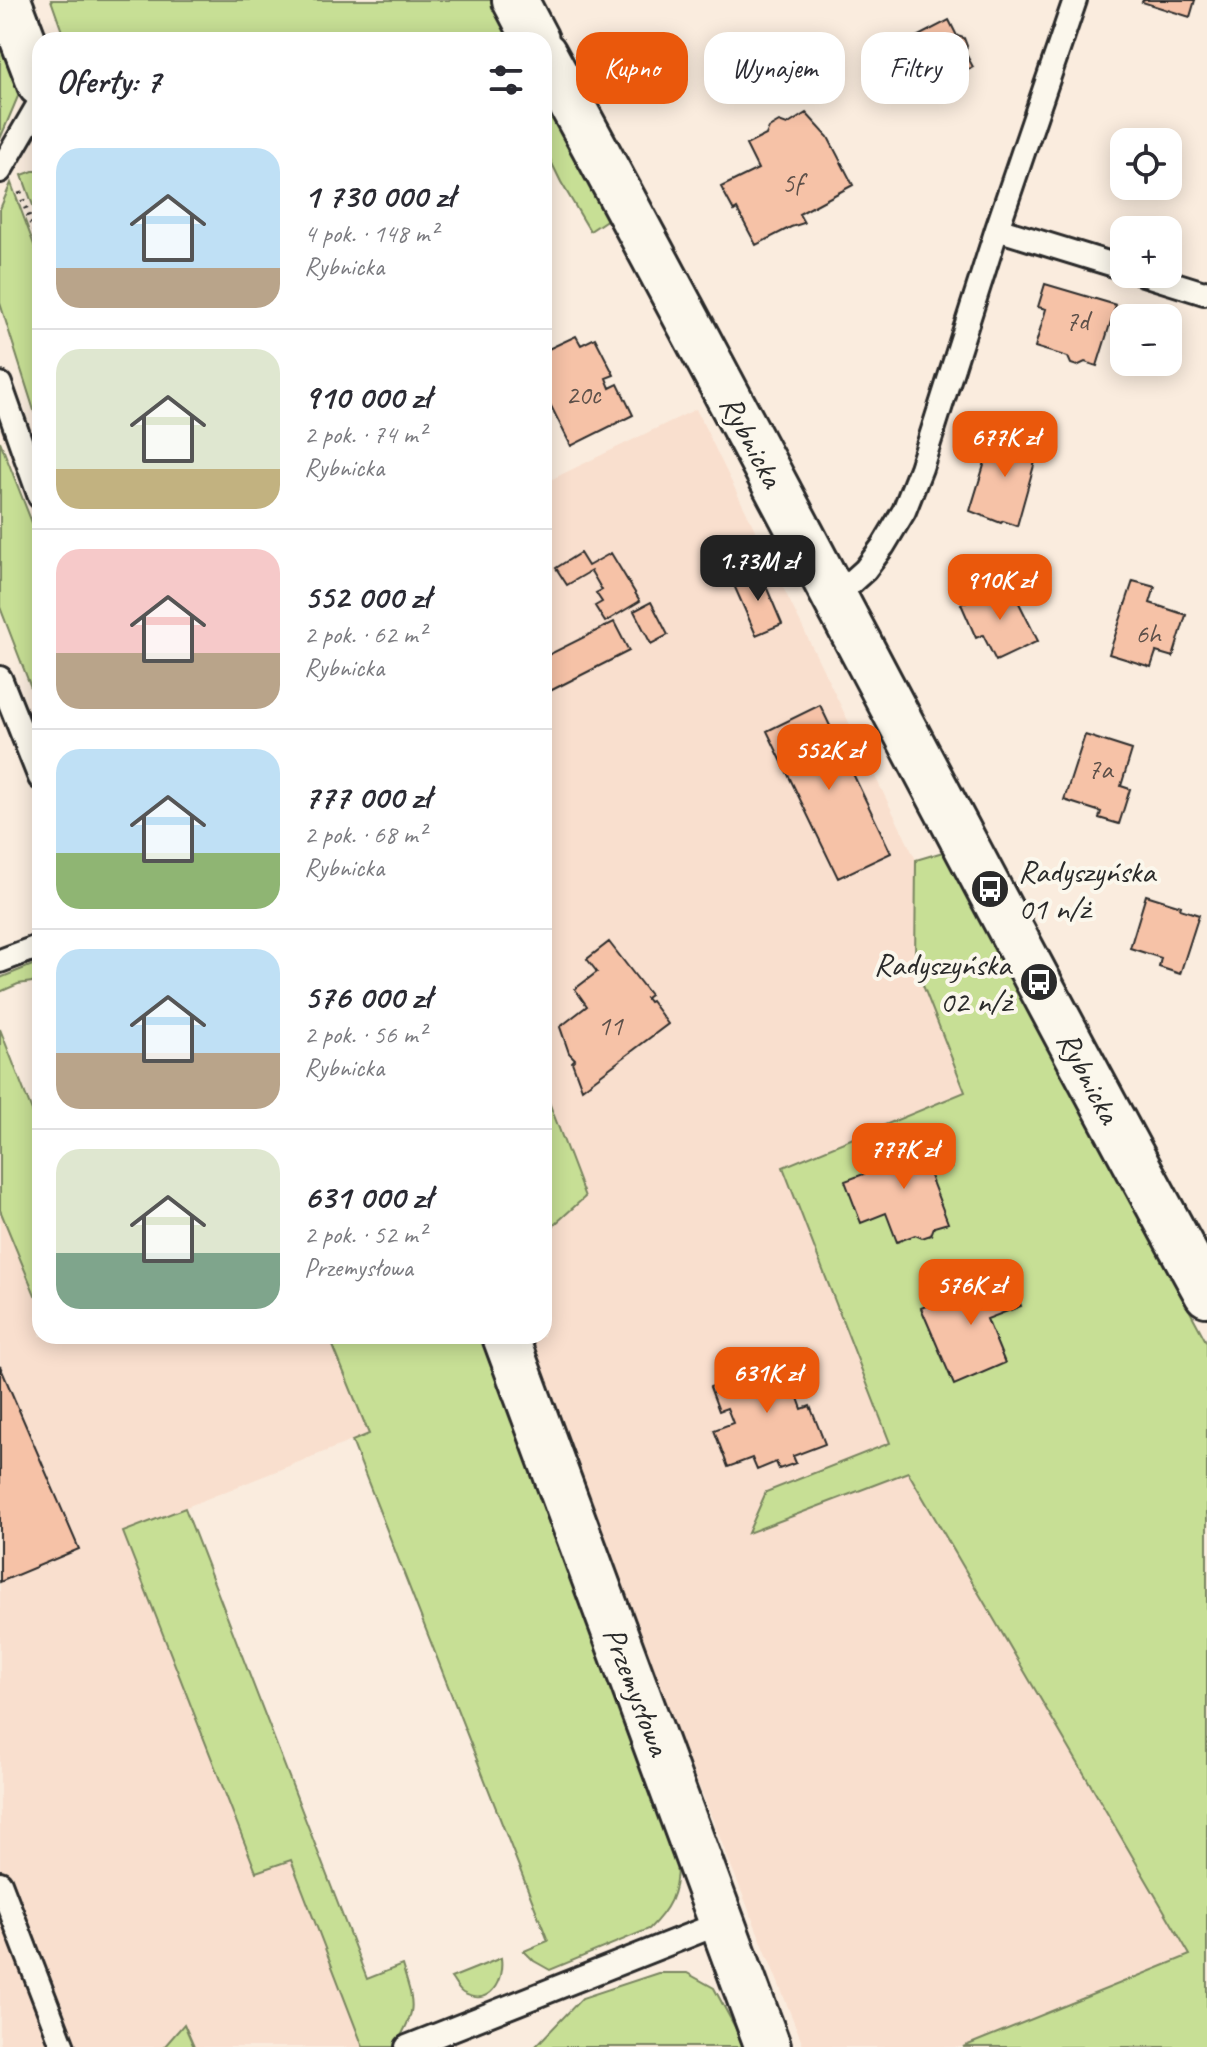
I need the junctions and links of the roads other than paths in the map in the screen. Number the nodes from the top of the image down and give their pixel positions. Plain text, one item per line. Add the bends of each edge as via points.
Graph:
1 (8, 0) edge
2 (515, 0) edge
3 (1075, 0) edge
4 (532, 32) edge
5 (32, 63) edge
6 (552, 69) edge
7 (32, 116) edge
8 (0, 171) edge
9 (997, 229) junction
10 (1110, 264) edge
11 (1182, 286) edge
12 (1207, 292) edge
13 (0, 384) edge
14 (32, 474) edge
15 (835, 597) junction
16 (0, 678) edge
17 (32, 758) edge
18 (32, 949) edge
19 (0, 961) edge
20 (1207, 1294) edge
21 (508, 1344) edge
22 (0, 1883) edge
23 (723, 1922) junction
24 (63, 2047) edge
25 (407, 2047) edge
26 (768, 2047) edge

1 - 5 street
2 - 4 street
3 - 9 lane
6 - 15 street, Rybnicka
7 - 8 lane
9 - 10 lane
9 - 15 lane via 904,511 865,570
11 - 12 lane
13 - 14 lane
15 - 20 street, Rybnicka
16 - 17 lane
18 - 19 lane
21 - 23 street, Przemysłowa
22 - 24 lane
23 - 25 lane
23 - 26 street, Przemysłowa

